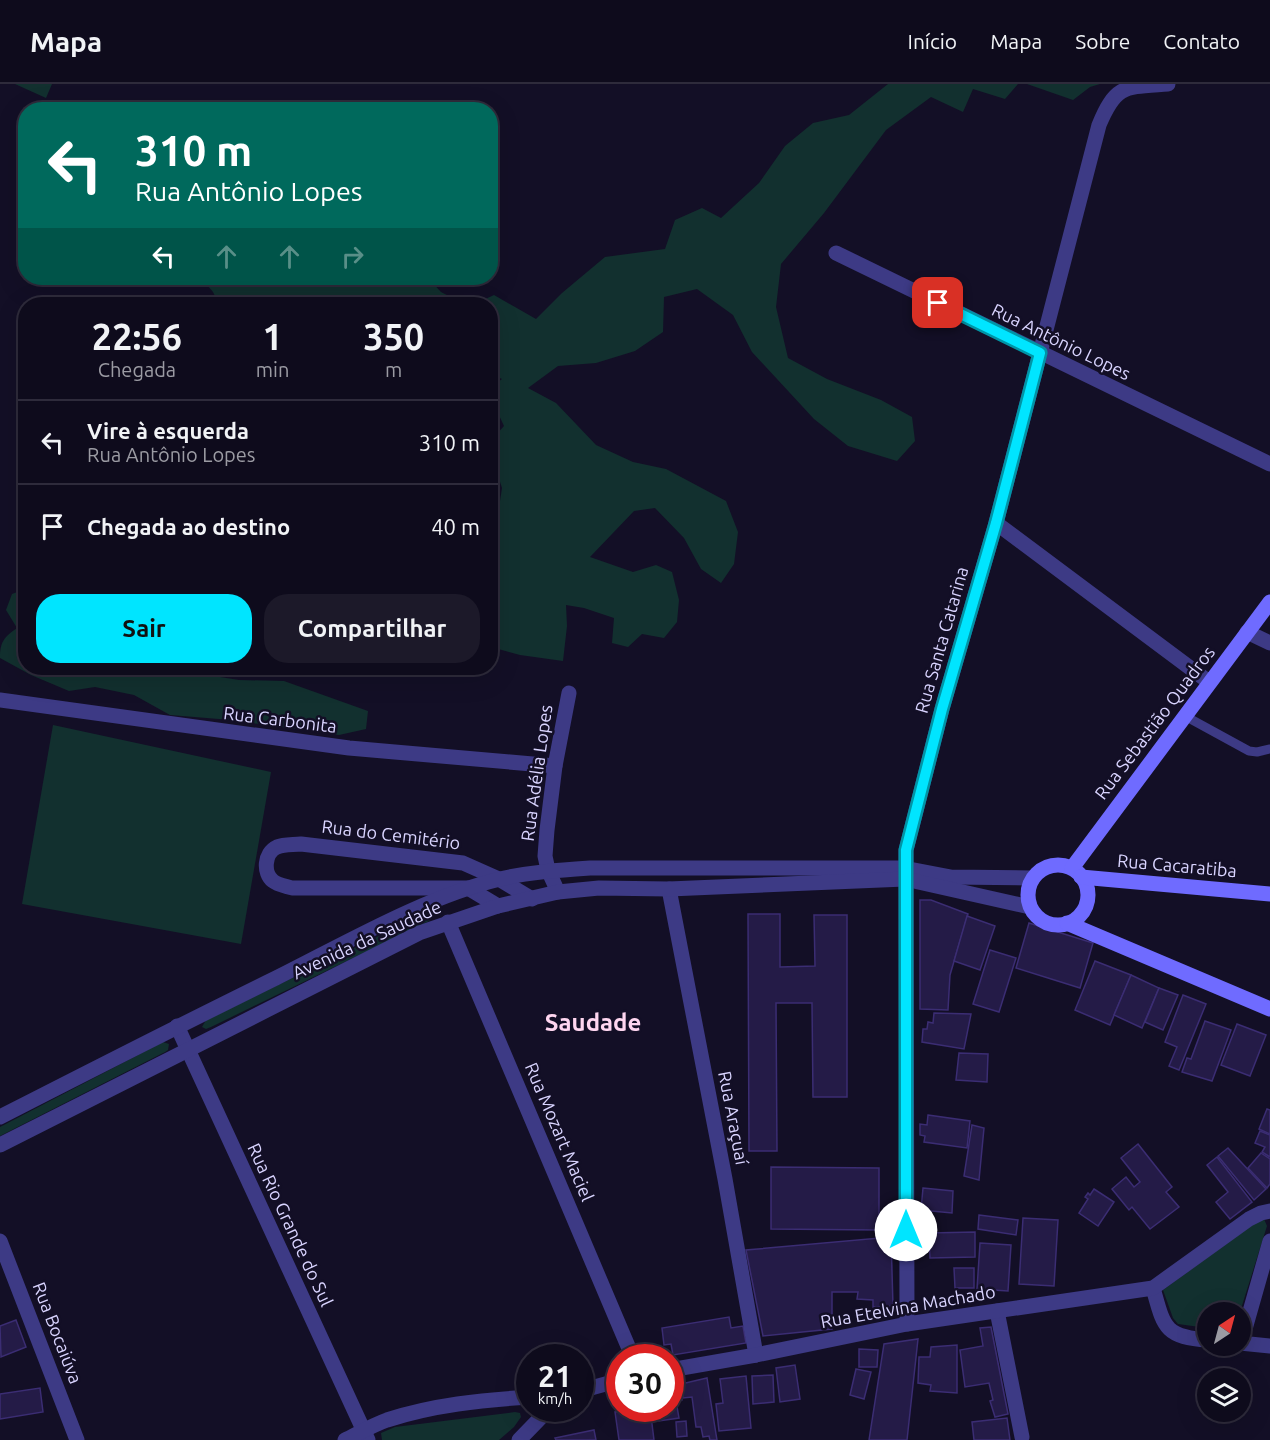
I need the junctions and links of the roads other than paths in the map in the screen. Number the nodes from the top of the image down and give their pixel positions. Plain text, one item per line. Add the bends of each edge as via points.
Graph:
1 (1168, 84) edge
2 (836, 254) dead end
3 (1040, 353) junction
4 (1270, 464) edge
5 (996, 523) junction
6 (1270, 602) edge
7 (1247, 632) junction
8 (1270, 643) edge
9 (1209, 682) junction
10 (569, 693) dead end
11 (0, 700) edge
12 (1185, 716) junction
13 (1270, 749) edge
14 (555, 766) junction
15 (548, 870) junction
16 (1077, 872) junction
17 (905, 873) junction
18 (1033, 878) junction
19 (499, 879) junction
20 (468, 888) junction
21 (669, 889) junction
22 (558, 892) junction
23 (1270, 894) edge
24 (532, 899) junction
25 (498, 906) junction
26 (1030, 907) junction
27 (448, 922) junction
28 (1068, 923) junction
29 (1270, 1010) edge
30 (177, 1026) junction
31 (188, 1050) junction
32 (0, 1117) edge
33 (0, 1145) edge
34 (1270, 1211) edge
35 (0, 1241) edge
36 (1270, 1241) edge
37 (1153, 1288) junction
38 (1251, 1308) edge
39 (997, 1311) junction
40 (907, 1324) junction
41 (1197, 1338) edge
42 (627, 1344) edge
43 (1251, 1344) edge
44 (1270, 1346) edge
45 (756, 1355) junction
46 (684, 1368) edge
47 (516, 1398) edge
48 (536, 1422) edge
49 (366, 1435) edge
50 (1022, 1437) dead end
51 (77, 1440) edge
52 (345, 1440) edge
53 (519, 1440) edge

1 - 3 street, Rua Santa Catarina via 1118,91 1106,106
2 - 3 street, Rua Antônio Lopes
3 - 4 street, Rua Antônio Lopes
3 - 5 street, Rua Santa Catarina
5 - 9 street
5 - 17 street, Rua Santa Catarina via 942,709 906,850
6 - 7 street, Rua Sebastião Quadros
7 - 8 street
7 - 9 street, Rua Sebastião Quadros
9 - 12 street, Rua Sebastião Quadros
10 - 14 street, Rua Adélia Lopes
11 - 14 street, Rua Carbonita via 349,748
12 - 13 lane via 1249,751
12 - 16 street, Rua Sebastião Quadros
14 - 15 street, Rua Adélia Lopes via 545,856
15 - 17 street, Avenida da Saudade
15 - 19 street, Avenida da Saudade
15 - 22 street, Rua Adélia Lopes
16 - 18 street via 1061,865 1050,866
16 - 23 street, Rua Cacaratiba
16 - 28 street via 1088,898 1077,918
17 - 18 street, Avenida da Saudade
17 - 21 street, Avenida da Saudade
17 - 26 street, Avenida da Saudade
17 - 40 street, Rua Santa Catarina
18 - 26 street via 1028,892
19 - 20 street, Avenida da Saudade
19 - 20 street, Rua do Cemitério via 463,863 301,844 277,847 266,861 273,882 292,888
19 - 24 street, Rua do Cemitério
20 - 25 street
20 - 30 street, Avenida da Saudade via 403,915
21 - 22 street, Avenida da Saudade
21 - 45 street, Rua Araçuaí
22 - 24 street, Avenida da Saudade
24 - 25 street, Avenida da Saudade
25 - 27 street, Avenida da Saudade
26 - 28 street via 1039,919 1053,925
27 - 31 street, Avenida da Saudade
27 - 42 street, Rua Mozart Maciel
28 - 29 street
30 - 31 street, Rua Rio Grande do Sul
30 - 32 street, Avenida da Saudade
31 - 33 street, Avenida da Saudade
31 - 49 street, Rua Rio Grande do Sul
34 - 37 street via 1249,1220
35 - 51 street, Rua Bocaiúva
36 - 38 street
37 - 39 street, Rua Etelvina Machado
37 - 41 street via 1168,1329 1176,1335
39 - 40 street, Rua Etelvina Machado
39 - 50 street
40 - 45 street, Rua Etelvina Machado
43 - 44 street
45 - 46 street, Rua Etelvina Machado
47 - 49 street via 416,1412 384,1421
48 - 53 street
49 - 52 street

